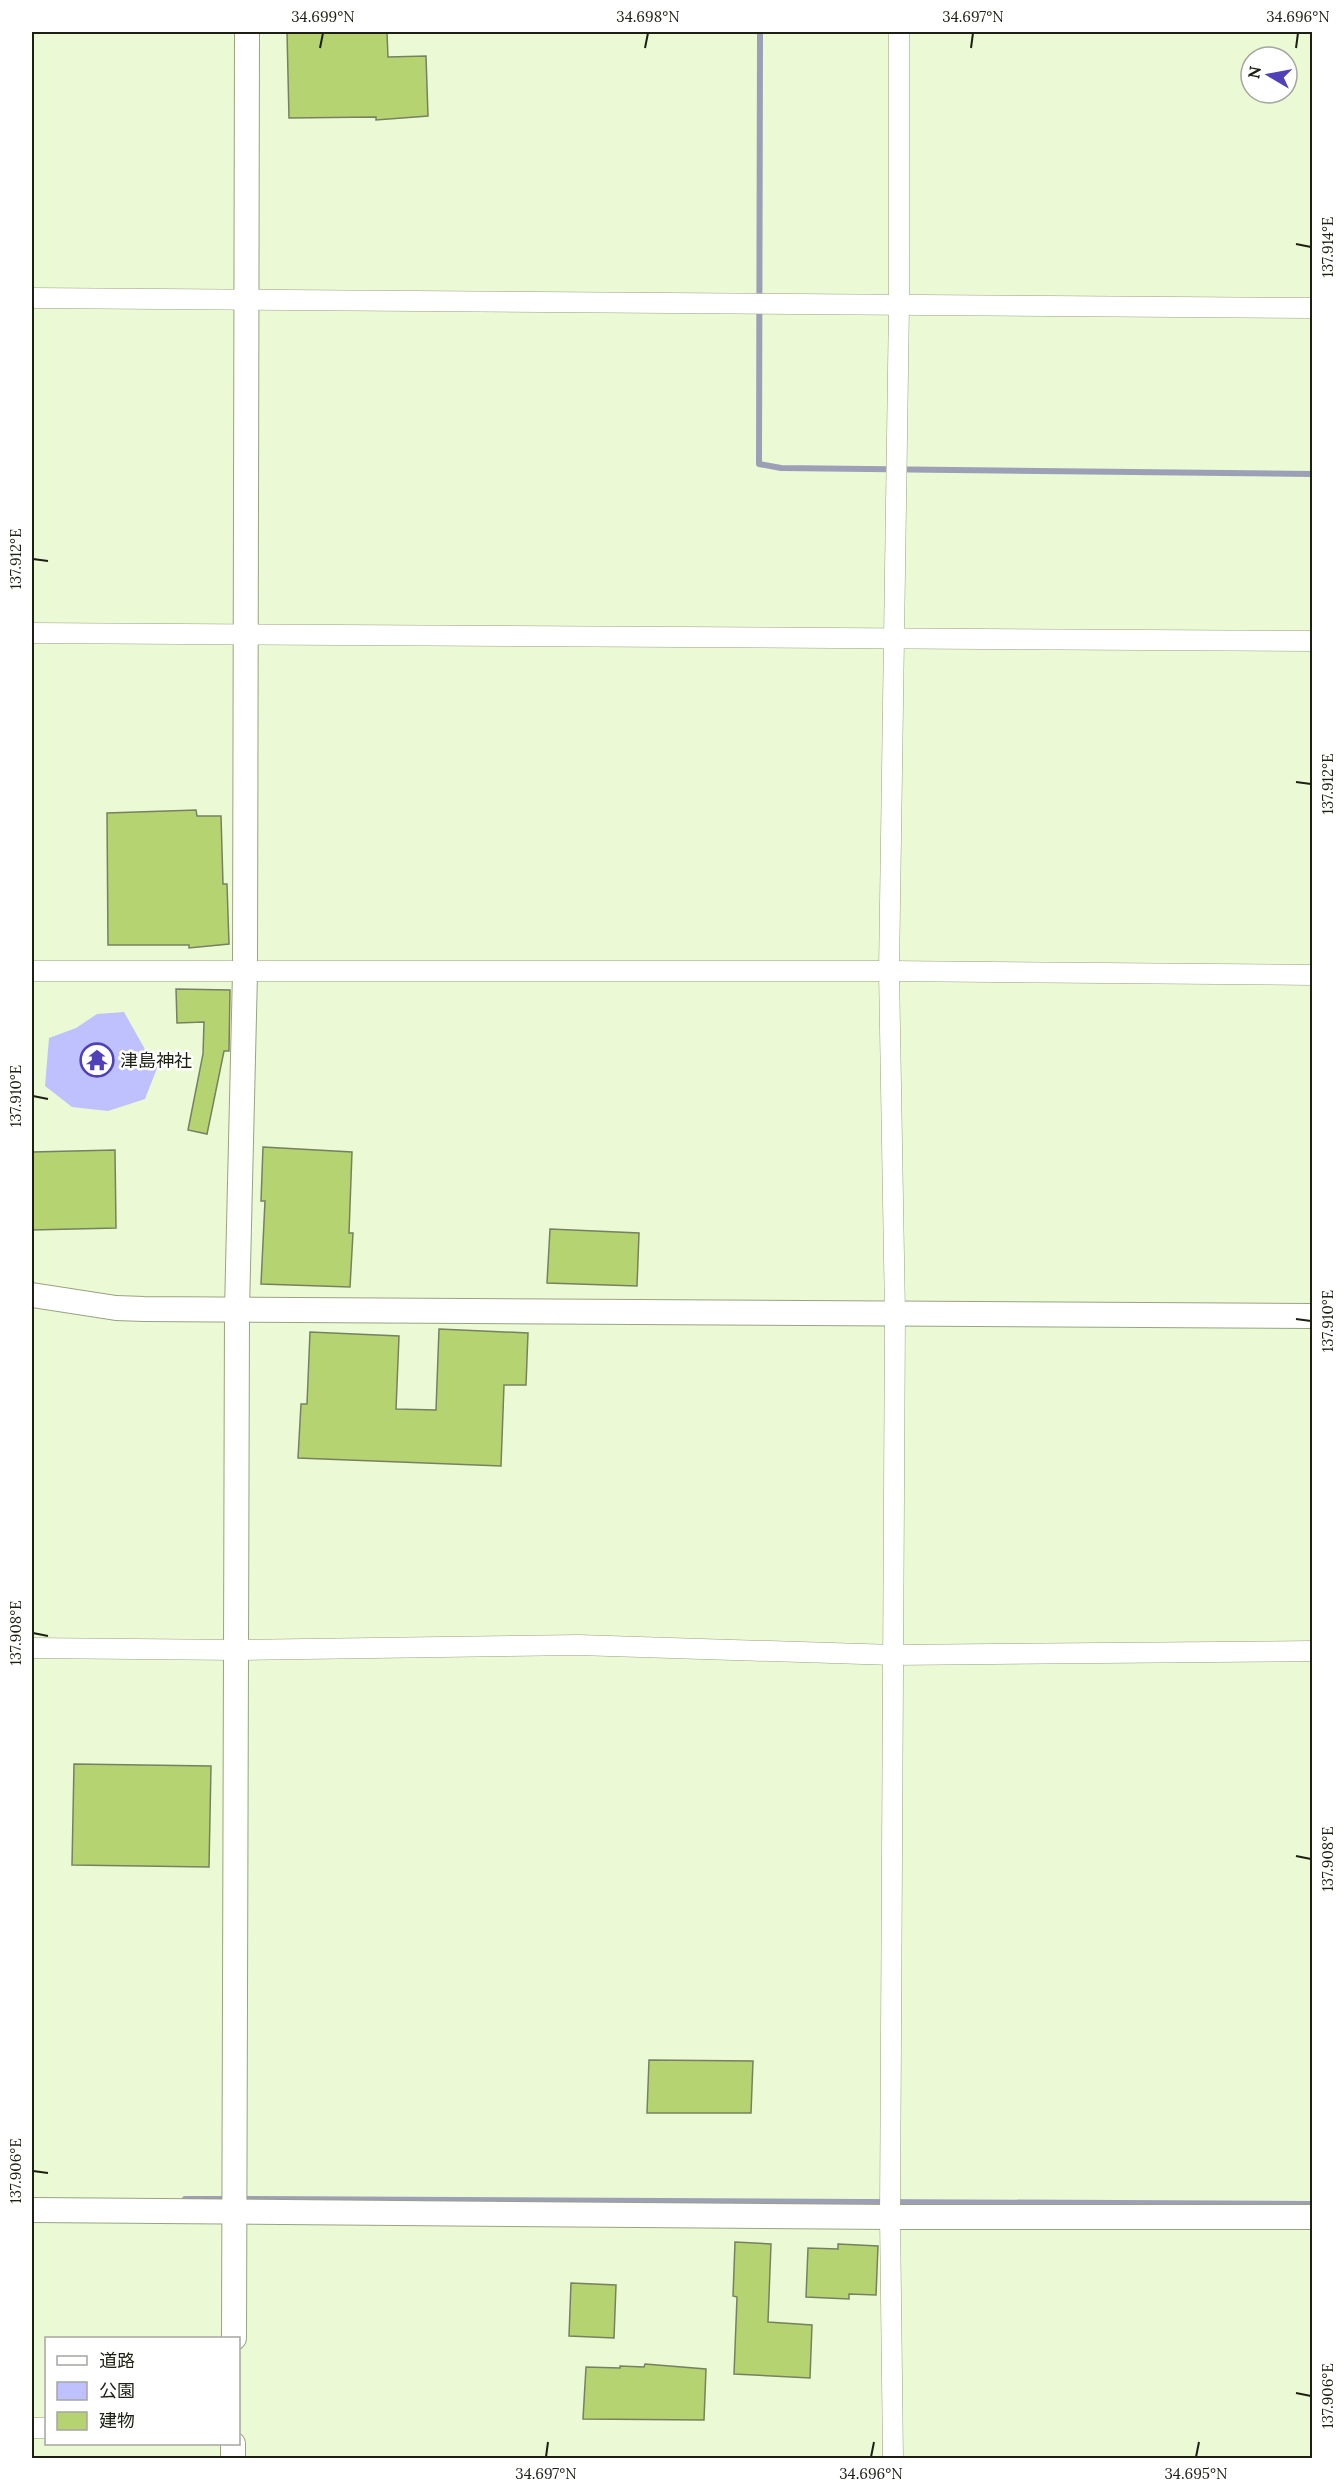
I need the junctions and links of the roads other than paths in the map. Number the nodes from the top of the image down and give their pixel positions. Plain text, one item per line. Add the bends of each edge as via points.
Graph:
1 (247, 32) edge
2 (899, 32) edge
3 (32, 298) edge
4 (245, 298) junction
5 (898, 305) junction
6 (1312, 308) edge
7 (32, 633) edge
8 (246, 634) junction
9 (893, 638) junction
10 (1312, 641) edge
11 (32, 971) edge
12 (889, 971) junction
13 (245, 973) junction
14 (1312, 975) edge
15 (32, 1295) edge
16 (237, 1310) junction
17 (895, 1314) junction
18 (1312, 1316) edge
19 (32, 1648) edge
20 (237, 1650) junction
21 (1312, 1651) edge
22 (894, 1655) junction
23 (32, 2210) edge
24 (236, 2210) junction
25 (890, 2217) junction
26 (1312, 2217) edge
27 (234, 2337) edge
28 (893, 2458) edge

1 - 4 street
2 - 5 street
3 - 4 street
4 - 5 street
4 - 8 street
5 - 6 street
5 - 9 street
7 - 8 street
8 - 9 street
8 - 13 street
9 - 10 street
9 - 12 street
11 - 13 street
12 - 13 street
12 - 14 street
12 - 17 street
13 - 16 street
15 - 16 street via 116,1308
16 - 17 street
16 - 20 street
17 - 18 street
17 - 22 street
19 - 20 street
20 - 22 street via 578,1644
20 - 24 street
21 - 22 street
22 - 25 street
23 - 24 street
24 - 25 street
24 - 27 street
25 - 26 street
25 - 28 street

